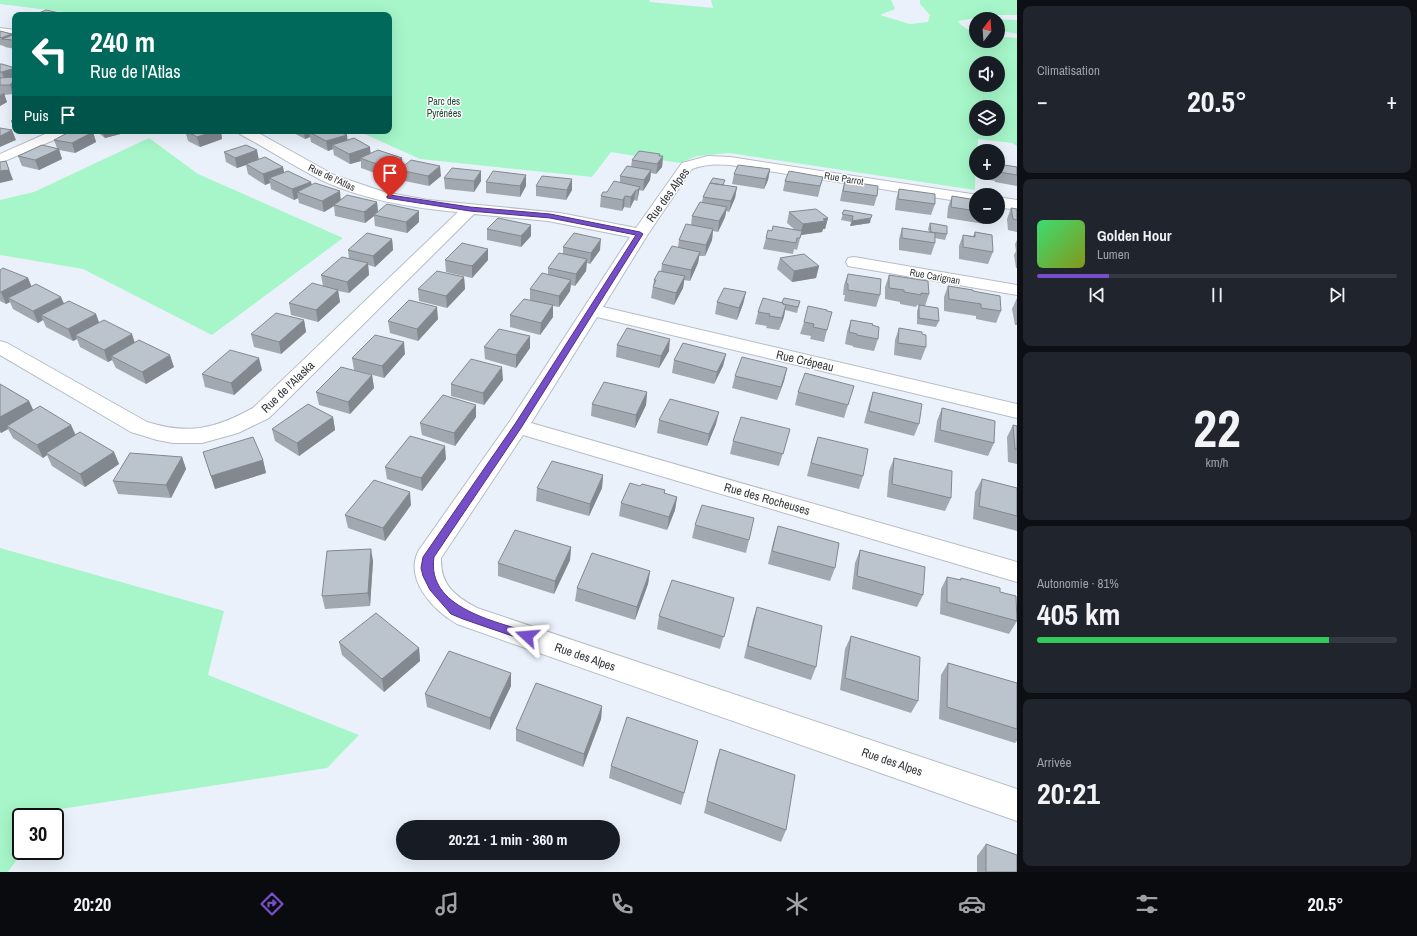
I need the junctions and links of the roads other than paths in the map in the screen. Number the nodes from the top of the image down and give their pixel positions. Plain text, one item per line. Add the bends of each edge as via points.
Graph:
1 (0, 31) edge
2 (12, 33) edge
3 (57, 134) edge
4 (250, 134) edge
5 (0, 159) edge
6 (712, 159) joint
7 (969, 197) edge
8 (1005, 203) edge
9 (1017, 205) edge
10 (470, 209) junction
11 (640, 234) junction
12 (854, 262) dead end
13 (1017, 290) edge
14 (592, 310) junction
15 (0, 346) edge
16 (1017, 411) edge
17 (518, 426) junction
18 (1017, 572) edge
19 (1017, 805) edge

1 - 2 street
3 - 5 street
4 - 10 street, Rue de l'Atlas via 326,176 358,189 402,200
6 - 7 street, Rue Parrot
6 - 11 street, Rue des Alpes via 688,166
8 - 9 street
10 - 11 street, Rue de l'Atlas via 550,216
10 - 15 street, Rue de l'Alaska via 261,413 212,436 161,435 139,427
11 - 14 street, Rue des Alpes
12 - 13 street, Rue Carignan
14 - 16 street, Rue Crépeau
14 - 17 street, Rue des Alpes
17 - 18 street, Rue des Rocheuses
17 - 19 street, Rue des Alpes via 428,557 427,568 435,590 455,610

